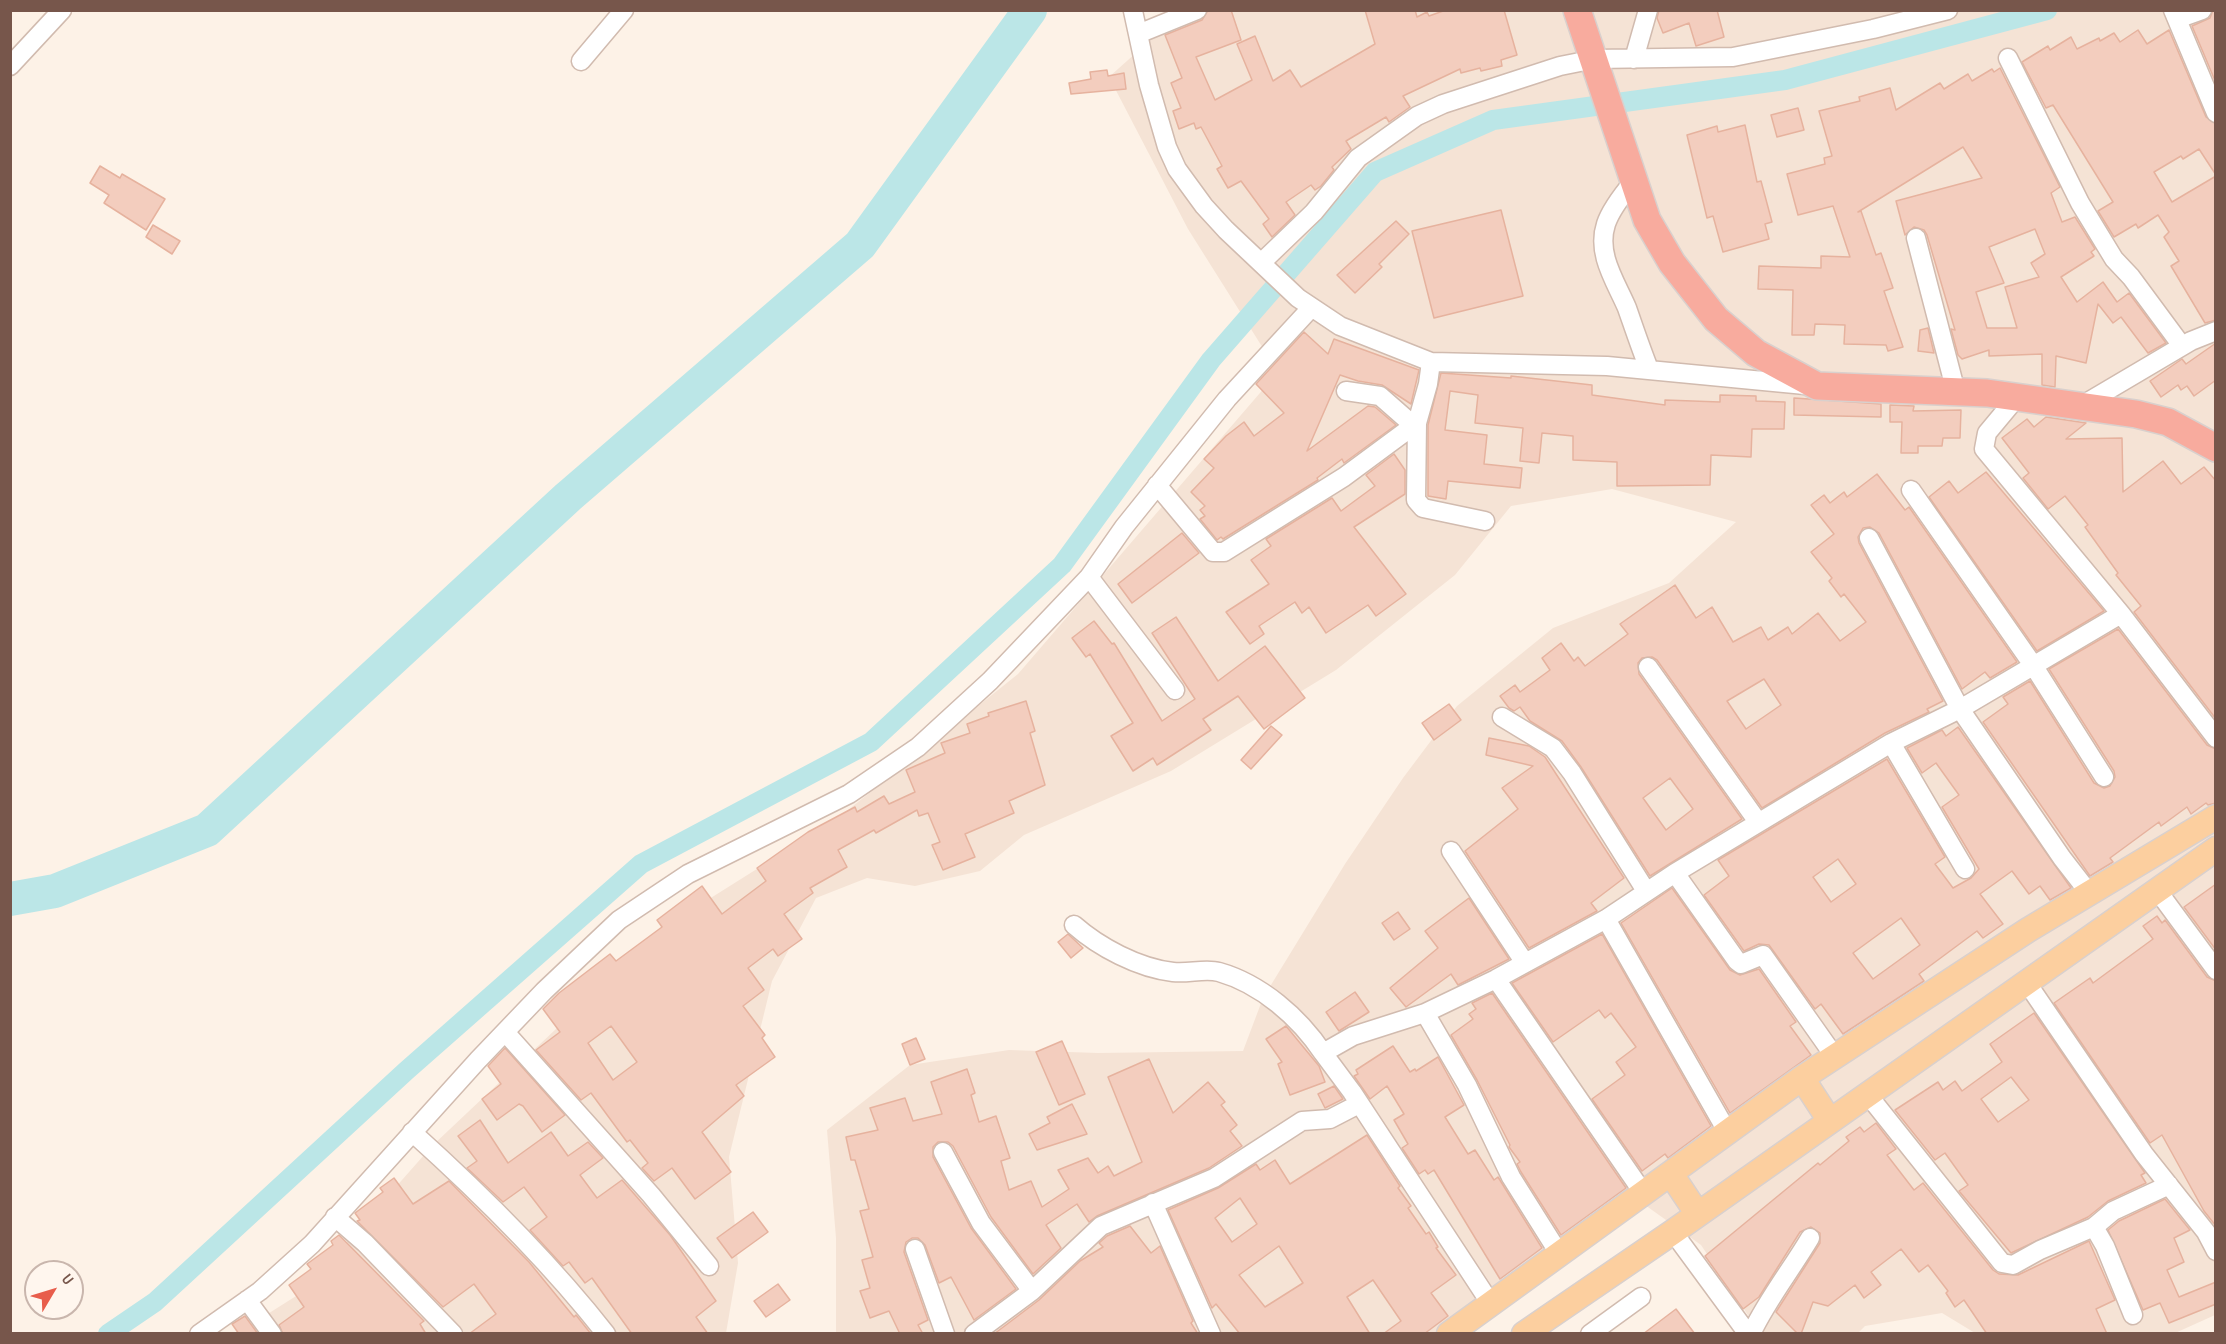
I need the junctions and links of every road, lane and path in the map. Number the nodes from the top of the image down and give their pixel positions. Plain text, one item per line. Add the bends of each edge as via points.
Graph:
1 (62, 10) edge
2 (624, 10) edge
3 (1197, 10) edge
4 (1577, 10) edge
5 (1648, 10) edge
6 (1948, 10) edge
7 (2202, 10) edge
8 (1133, 11) edge
9 (2175, 15) edge
10 (1138, 34) junction
11 (2008, 58) dead end
12 (1634, 59) junction
13 (581, 61) dead end
14 (10, 66) edge
15 (1598, 70) junction
16 (2216, 114) edge
17 (1633, 182) junction
18 (1916, 238) dead end
19 (1264, 267) junction
20 (1305, 303) junction
21 (2216, 331) edge
22 (2182, 346) junction
23 (1431, 362) junction
24 (1648, 369) junction
25 (1817, 386) junction
26 (1346, 391) dead end
27 (1956, 392) junction
28 (2017, 397) junction
29 (2081, 406) junction
30 (1415, 424) junction
31 (2216, 448) edge
32 (1157, 485) junction
33 (1911, 490) dead end
34 (1485, 521) dead end
35 (1869, 538) dead end
36 (1089, 577) junction
37 (2121, 614) junction
38 (2033, 666) junction
39 (1648, 667) dead end
40 (1175, 690) dead end
41 (1960, 709) junction
42 (1502, 717) dead end
43 (2216, 738) edge
44 (1891, 743) junction
45 (2104, 777) dead end
46 (2216, 817) edge
47 (1758, 822) junction
48 (2216, 849) edge
49 (1450, 851) dead end
50 (1965, 869) dead end
51 (1675, 873) junction
52 (2157, 890) junction
53 (1646, 891) junction
54 (2090, 894) junction
55 (1606, 919) junction
56 (1074, 925) dead end
57 (1525, 963) junction
58 (2216, 970) edge
59 (1496, 979) junction
60 (2026, 983) junction
61 (1425, 1013) junction
62 (505, 1032) junction
63 (1323, 1053) junction
64 (1835, 1057) junction
65 (1802, 1078) junction
66 (1868, 1095) junction
67 (1359, 1104) junction
68 (1830, 1121) junction
69 (412, 1132) junction
70 (1728, 1132) junction
71 (943, 1152) dead end
72 (1671, 1174) junction
73 (2169, 1185) junction
74 (1644, 1194) junction
75 (1153, 1203) junction
76 (1697, 1213) junction
77 (335, 1217) junction
78 (2094, 1227) junction
79 (1673, 1232) junction
80 (1810, 1238) dead end
81 (915, 1249) dead end
82 (2216, 1251) edge
83 (1560, 1255) junction
84 (709, 1266) dead end
85 (1032, 1291) junction
86 (1641, 1297) dead end
87 (246, 1300) junction
88 (1491, 1304) junction
89 (2133, 1315) dead end
90 (1527, 1333) edge
91 (1591, 1333) edge
92 (199, 1334) edge
93 (272, 1334) edge
94 (453, 1334) edge
95 (606, 1334) edge
96 (945, 1334) edge
97 (974, 1334) edge
98 (1211, 1334) edge
99 (1449, 1334) edge
100 (1750, 1334) edge

1 - 14 street
2 - 13 street
3 - 10 street
4 - 15 highway
5 - 12 street
6 - 12 street via 1733,57
7 - 9 street
8 - 10 street
9 - 16 street
10 - 19 street via 1149,85 1177,169 1204,206
11 - 22 street via 2080,203 2108,250
12 - 15 street
15 - 17 highway
15 - 19 street via 1560,66 1417,116 1358,158
17 - 24 street via 1605,225 1604,248
17 - 25 highway via 1647,220 1672,263 1716,319 1756,353
18 - 27 street
19 - 20 street
20 - 23 street via 1341,326
20 - 32 street
21 - 22 street
22 - 29 street
23 - 24 street
23 - 30 street
24 - 25 street
25 - 27 highway
26 - 30 street via 1380,396
27 - 28 highway
28 - 29 highway
28 - 37 street via 1987,433 1984,449
29 - 31 highway via 2168,422
30 - 32 street via 1344,477 1224,552 1213,552
30 - 34 street via 1416,500 1423,508
32 - 36 street
33 - 38 street
35 - 41 street
36 - 40 street
36 - 62 street via 990,681 918,747 849,794 688,874 619,920
37 - 38 street
37 - 43 street
38 - 41 street
38 - 45 street
39 - 47 street
41 - 44 street
41 - 54 street
42 - 53 street via 1553,748
44 - 47 street
44 - 50 street
46 - 54 main road
47 - 51 street
48 - 52 main road
49 - 57 street
51 - 53 street
51 - 64 street via 1731,956 1741,964 1763,956
52 - 58 street
52 - 60 main road
53 - 55 street
54 - 64 main road
55 - 57 street
55 - 70 street
56 - 63 street via 1093,942 1141,962 1173,972 1216,971 1236,978 1287,1010
57 - 59 street
59 - 61 street
59 - 74 street
60 - 66 main road
60 - 73 street
61 - 63 street via 1353,1036
61 - 83 street via 1467,1085 1512,1177
62 - 69 street
62 - 84 street
63 - 67 street
64 - 65 main road
65 - 68 main road
65 - 70 main road
66 - 68 main road
66 - 78 street via 2002,1263 2013,1265
67 - 75 street via 1330,1119 1302,1121 1226,1171
67 - 88 street
68 - 76 main road
69 - 77 street
69 - 95 street via 490,1204 578,1298
70 - 72 main road
71 - 85 street via 981,1223
72 - 74 main road
72 - 76 main road
73 - 78 street via 2113,1211
73 - 82 street
74 - 83 main road
75 - 85 street via 1101,1226
75 - 98 street
76 - 79 main road
77 - 87 street via 312,1244
77 - 94 street
78 - 89 street
79 - 90 main road
79 - 100 street
80 - 100 street
81 - 96 street
83 - 88 main road
85 - 97 street
86 - 91 street
87 - 92 street
87 - 93 street
88 - 99 main road

